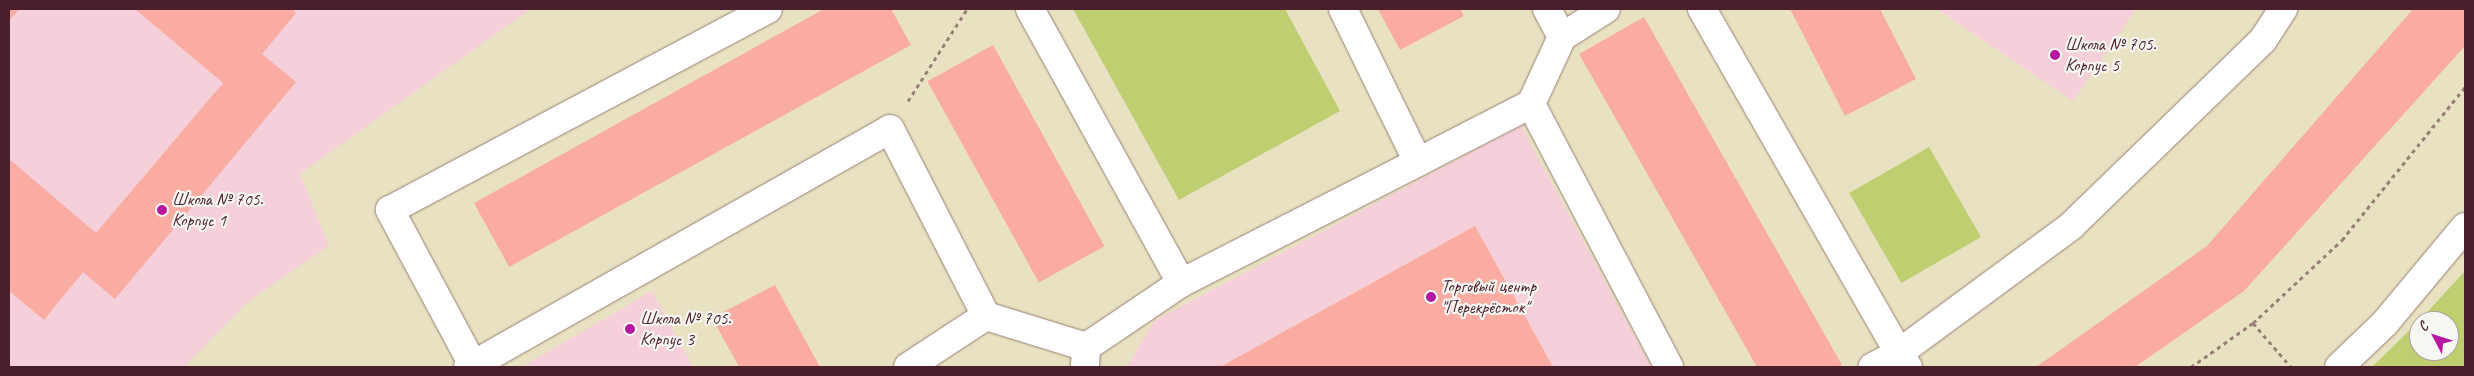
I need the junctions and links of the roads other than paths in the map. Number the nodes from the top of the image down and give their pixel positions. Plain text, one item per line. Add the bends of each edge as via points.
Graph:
1 (768, 9) edge
2 (1030, 9) edge
3 (1343, 9) edge
4 (1546, 9) edge
5 (1606, 9) edge
6 (1702, 9) edge
7 (2283, 9) edge
8 (1562, 37) junction
9 (1531, 104) junction
10 (1418, 162) junction
11 (2465, 227) edge
12 (1181, 283) junction
13 (986, 316) junction
14 (1085, 357) edge
15 (1903, 360) edge
16 (471, 366) edge
17 (908, 367) edge
18 (1669, 367) edge
19 (1873, 367) edge
20 (2340, 367) edge

1 - 16 street via 390,210
2 - 12 street
3 - 10 street
4 - 8 street
5 - 8 street
6 - 15 street
7 - 15 street via 2263,40 2071,226
8 - 9 street
9 - 10 street
9 - 18 street
10 - 12 street
11 - 20 street via 2385,323
12 - 14 street
13 - 14 street
13 - 16 street via 890,129
13 - 17 street
15 - 19 street

